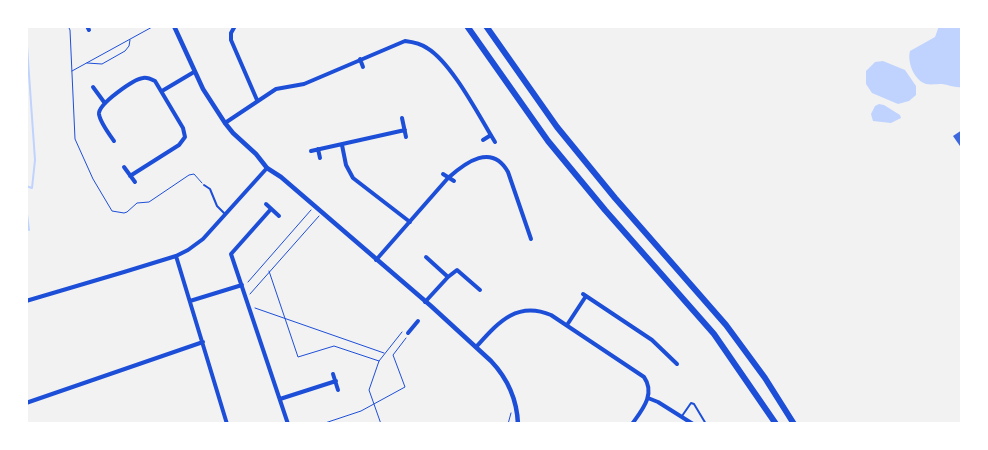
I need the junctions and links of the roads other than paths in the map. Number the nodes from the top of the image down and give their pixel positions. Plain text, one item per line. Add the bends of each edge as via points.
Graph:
1 (174, 26) edge
2 (235, 26) edge
3 (467, 26) edge
4 (486, 26) edge
5 (360, 59) junction
6 (363, 67) dead end
7 (194, 72) junction
8 (93, 87) dead end
9 (162, 92) junction
10 (257, 100) junction
11 (104, 102) junction
12 (402, 118) dead end
13 (226, 123) junction
14 (404, 130) junction
15 (490, 135) junction
16 (406, 137) dead end
17 (483, 140) dead end
18 (114, 141) dead end
19 (494, 142) dead end
20 (342, 145) junction
21 (318, 149) junction
22 (311, 151) dead end
23 (320, 158) dead end
24 (124, 167) dead end
25 (267, 168) junction
26 (443, 174) dead end
27 (130, 176) junction
28 (448, 178) junction
29 (454, 181) dead end
30 (134, 182) dead end
31 (204, 185) road end
32 (266, 204) dead end
33 (272, 209) junction
34 (225, 214) junction
35 (280, 216) dead end
36 (410, 222) junction
37 (536, 230) dead end
38 (529, 232) junction
39 (531, 239) dead end
40 (176, 256) junction
41 (426, 257) dead end
42 (376, 260) junction
43 (448, 277) junction
44 (243, 286) junction
45 (480, 290) dead end
46 (190, 300) junction
47 (26, 301) edge
48 (425, 302) junction
49 (418, 321) dead end
50 (567, 325) junction
51 (408, 334) road end
52 (203, 342) junction
53 (476, 347) junction
54 (677, 356) dead end
55 (673, 360) junction
56 (677, 364) dead end
57 (333, 374) dead end
58 (336, 381) junction
59 (338, 390) dead end
60 (648, 398) junction
61 (280, 399) junction
62 (26, 403) edge
63 (682, 416) junction
64 (228, 424) edge
65 (288, 424) edge
66 (518, 424) edge
67 (632, 424) edge
68 (693, 424) edge
69 (706, 424) edge
70 (776, 424) edge
71 (794, 424) edge

1 - 7 street
2 - 10 street via 231,40
3 - 70 highway via 548,141 714,334
4 - 71 highway via 557,127 726,325 766,378
5 - 6 street
5 - 10 street via 304,84 276,90
5 - 15 street via 405,41 428,48 445,63
7 - 9 street
7 - 13 street
8 - 11 street
9 - 11 street via 155,81 143,78
9 - 27 street via 185,137 179,145
10 - 13 street
11 - 18 street via 99,108 99,115
12 - 14 street
13 - 25 street
14 - 16 street
14 - 20 street
15 - 17 street
15 - 19 street
20 - 21 street
20 - 36 street via 346,165 353,178
21 - 22 street
21 - 23 street
24 - 27 street
25 - 34 street
25 - 42 street
26 - 28 street
27 - 30 street
28 - 29 street
28 - 36 street
28 - 38 street via 474,159 498,160 508,172
31 - 34 lane via 210,189 217,206
32 - 33 street
33 - 35 street
33 - 44 street via 231,254
34 - 40 street via 196,245
36 - 42 street
37 - 38 street
38 - 39 street
40 - 46 street
40 - 47 street
41 - 43 street
42 - 48 street
43 - 45 street via 457,270
43 - 48 street
44 - 46 street
44 - 61 street
46 - 52 street
48 - 53 street
49 - 51 street
50 - 53 street via 541,311 521,312 500,321
50 - 55 street via 585,295 652,340
50 - 60 street via 644,377
52 - 62 street
52 - 64 street
53 - 66 street via 498,369 510,387
54 - 55 street
55 - 56 street
57 - 58 street
58 - 59 street
58 - 61 street
60 - 63 street
60 - 67 street
61 - 65 street
63 - 68 street
63 - 69 lane via 691,403

